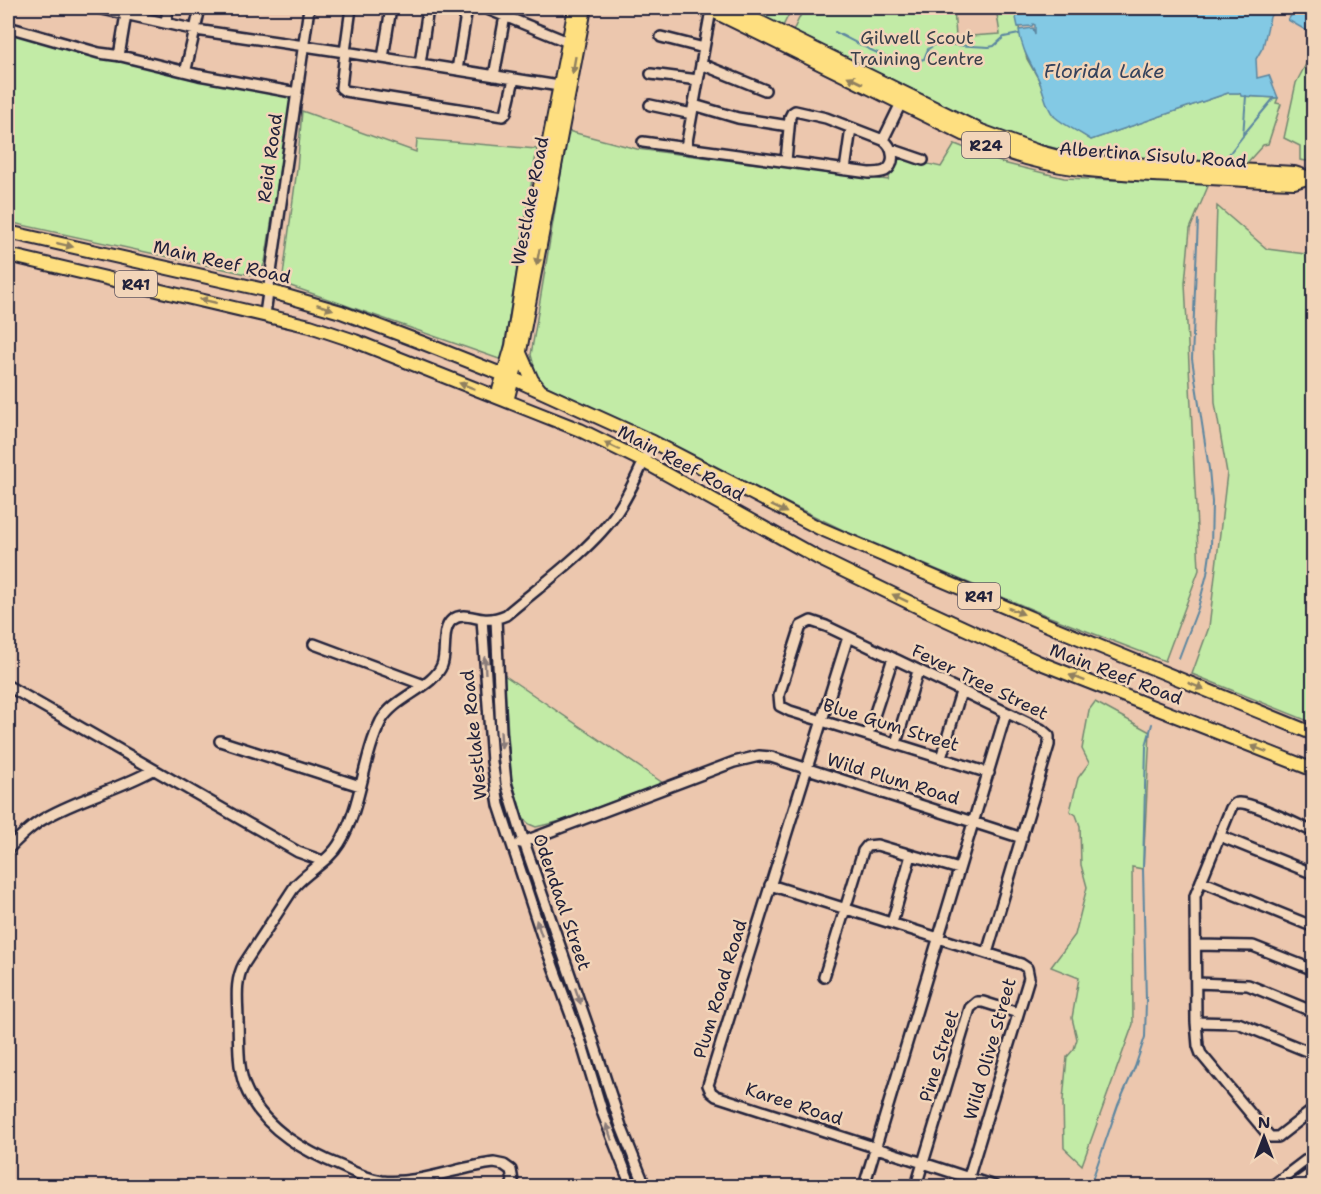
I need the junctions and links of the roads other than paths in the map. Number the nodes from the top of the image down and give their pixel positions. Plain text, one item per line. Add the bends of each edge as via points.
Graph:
1 (98, 8) edge
2 (168, 8) edge
3 (200, 8) edge
4 (309, 8) edge
5 (351, 8) edge
6 (391, 8) edge
7 (428, 8) edge
8 (467, 8) edge
9 (485, 8) edge
10 (576, 8) edge
11 (731, 8) edge
12 (709, 9) edge
13 (138, 12) edge
14 (126, 14) junction
15 (505, 16) junction
16 (166, 23) junction
17 (8, 27) edge
18 (196, 30) junction
19 (661, 37) dead end
20 (568, 42) junction
21 (304, 46) junction
22 (704, 48) junction
23 (345, 52) junction
24 (119, 56) junction
25 (383, 58) junction
26 (420, 64) junction
27 (701, 64) junction
28 (186, 69) dead end
29 (457, 70) junction
30 (651, 74) dead end
31 (494, 76) junction
32 (514, 79) junction
33 (698, 80) junction
34 (559, 86) junction
35 (765, 90) dead end
36 (297, 93) junction
37 (904, 98) junction
38 (650, 105) dead end
39 (693, 109) junction
40 (789, 126) junction
41 (851, 128) junction
42 (883, 140) junction
43 (643, 142) dead end
44 (686, 147) junction
45 (891, 149) junction
46 (923, 160) dead end
47 (786, 161) junction
48 (845, 170) junction
49 (1310, 178) edge
50 (8, 232) edge
51 (8, 255) edge
52 (269, 291) junction
53 (265, 314) junction
54 (520, 351) junction
55 (508, 377) junction
56 (541, 391) junction
57 (502, 399) junction
58 (653, 442) junction
59 (644, 461) junction
60 (482, 619) junction
61 (496, 619) junction
62 (848, 637) junction
63 (314, 644) dead end
64 (893, 658) junction
65 (918, 671) junction
66 (424, 685) junction
67 (8, 686) edge
68 (961, 692) junction
69 (783, 708) joint
70 (1006, 713) junction
71 (821, 721) junction
72 (868, 734) junction
73 (1314, 734) edge
74 (220, 741) dead end
75 (896, 743) junction
76 (941, 758) junction
77 (807, 769) junction
78 (153, 770) junction
79 (1314, 770) edge
80 (989, 773) junction
81 (360, 786) junction
82 (973, 821) junction
83 (1314, 832) edge
84 (1220, 836) junction
85 (1022, 838) junction
86 (524, 842) junction
87 (512, 846) junction
88 (8, 849) edge
89 (911, 855) junction
90 (323, 861) junction
91 (959, 869) junction
92 (1314, 874) edge
93 (1201, 881) junction
94 (770, 885) junction
95 (844, 909) junction
96 (892, 923) junction
97 (1314, 927) edge
98 (939, 938) junction
99 (1196, 945) junction
100 (987, 953) junction
101 (1314, 970) edge
102 (824, 977) dead end
103 (1196, 983) junction
104 (1314, 1012) edge
105 (1018, 1013) junction
106 (1196, 1022) junction
107 (1314, 1054) edge
108 (708, 1085) joint
109 (1314, 1109) edge
110 (876, 1149) junction
111 (1314, 1154) edge
112 (923, 1164) junction
113 (1314, 1171) edge
114 (968, 1182) edge
115 (511, 1186) edge
116 (631, 1186) edge
117 (645, 1186) edge
118 (864, 1186) edge
119 (916, 1186) edge
120 (994, 1186) edge
121 (1272, 1186) edge
122 (1293, 1186) edge

1 - 14 street
2 - 16 street
3 - 18 street
4 - 21 street, Reid Road
5 - 23 street
6 - 25 street
7 - 26 street
8 - 29 street
9 - 15 street
10 - 20 main road, Westlake Road
10 -> 54 main road, Westlake Road
11 - 37 main road, Albertina Sisulu Road / R24
12 - 22 street
37 -> 12 main road, Albertina Sisulu Road / R24
13 - 14 street
13 - 16 street
14 - 24 street
15 - 20 street
15 - 31 street
16 - 18 street
17 - 24 street
18 - 21 street
18 - 28 street
19 - 22 street
20 - 34 main road, Westlake Road
21 - 23 street
21 - 36 street, Reid Road
22 - 27 street
23 - 25 street
23 - 32 street via 341,88 345,91 503,116
24 - 36 street
25 - 26 street
26 - 29 street
27 - 33 street
27 - 35 street
29 - 31 street
30 - 33 street
31 - 32 street
32 - 34 street
33 - 39 street
34 - 55 main road, Westlake Road
36 - 52 street, Reid Road
37 - 42 street
37 - 49 main road, Albertina Sisulu Road / R24 via 998,150 1051,166 1275,182
38 - 39 street
39 - 40 street
39 - 44 street
40 - 41 street via 791,115 797,111
40 - 47 street
41 - 42 street
41 - 48 street
42 - 45 street
43 - 44 street
44 - 47 street
45 - 46 street
45 - 48 street via 891,164 884,172
47 - 48 street
50 -> 52 main road, Main Reef Road / R41
53 -> 51 main road, Main Reef Road / R41
52 - 53 street, Reid Road
52 -> 55 main road, Main Reef Road / R41 via 360,319
57 -> 53 main road, Main Reef Road / R41 via 355,341
54 - 55 main road, Westlake Road
54 - 56 main road
55 - 56 main road, Main Reef Road / R41
55 - 57 main road, Westlake Road
56 - 58 main road, Main Reef Road / R41
59 -> 57 main road, Main Reef Road / R41
58 - 59 street
58 -> 73 main road, Main Reef Road / R41 via 819,528
59 - 61 street via 606,526 506,615
79 -> 59 main road, Main Reef Road / R41 via 1038,662 820,560
60 - 61 street
60 - 66 street via 472,615 452,620 442,664
87 -> 60 street, Westlake Road via 494,787
61 -> 86 street, Odendaal Street via 502,761
62 - 64 street, Fever Tree Street
62 - 69 street, Fever Tree Street via 815,622 801,626 778,699
62 - 71 street, Plum Road Road
63 - 66 street
64 - 65 street, Fever Tree Street
64 - 72 street
65 - 68 street, Fever Tree Street
65 - 75 street
66 - 81 street via 382,718
67 - 78 street
68 - 70 street, Fever Tree Street
68 - 76 street
69 - 71 street, Blue Gum Street
70 - 80 street
70 - 85 street, Fever Tree Street via 1046,733 1050,741
71 - 72 street, Blue Gum Street
71 - 77 street, Plum Road Road
72 - 75 street, Blue Gum Street
74 - 81 street
75 - 76 street, Blue Gum Street
76 - 80 street, Blue Gum Street
77 - 82 street, Wild Plum Road
77 - 86 street, Wild Plum Road via 754,756
77 - 94 street, Plum Road Road
78 - 88 street via 46,817
78 - 90 street via 298,852
80 - 82 street
81 - 90 street via 344,834
82 - 85 street
82 - 91 street, Wild Plum Road
83 - 84 street via 1238,803 1232,806
84 - 92 street
84 - 93 street
85 - 100 street, Fever Tree Street
86 - 87 street, Wild Plum Road
86 -> 117 street, Odendaal Street
116 -> 87 street, Odendaal Street via 609,1134
89 - 91 street
89 - 95 street via 878,845 867,846
89 - 96 street
90 - 115 street via 289,894 238,978 239,1054 248,1093 271,1123 294,1143 356,1173 389,1181 501,1164 512,1173
91 - 98 street, Wild Plum Road
93 - 97 street
93 - 99 street via 1196,896
94 - 95 street, Wild Olive Street
94 - 108 street, Plum Road Road
95 - 96 street, Wild Olive Street
95 - 102 street
96 - 98 street, Wild Olive Street
98 - 100 street, Wild Olive Street
98 - 110 street, Wild Plum Road
99 - 101 street via 1253,946
99 - 103 street
100 - 105 street, Wild Olive Street via 1028,970
103 - 104 street via 1248,985
103 - 106 street
105 - 112 street, Pine Street via 983,1002 970,1008
105 - 114 street, Wild Olive Street
106 - 107 street via 1239,1023
106 - 109 street via 1201,1054 1268,1136 1278,1137
108 - 110 street, Karee Road via 716,1096
110 - 112 street, Karee Road
110 - 118 street, Wild Plum Road
111 - 121 street
112 - 114 street, Karee Road
112 - 119 street
113 - 122 street
114 - 120 street, Karee Road

